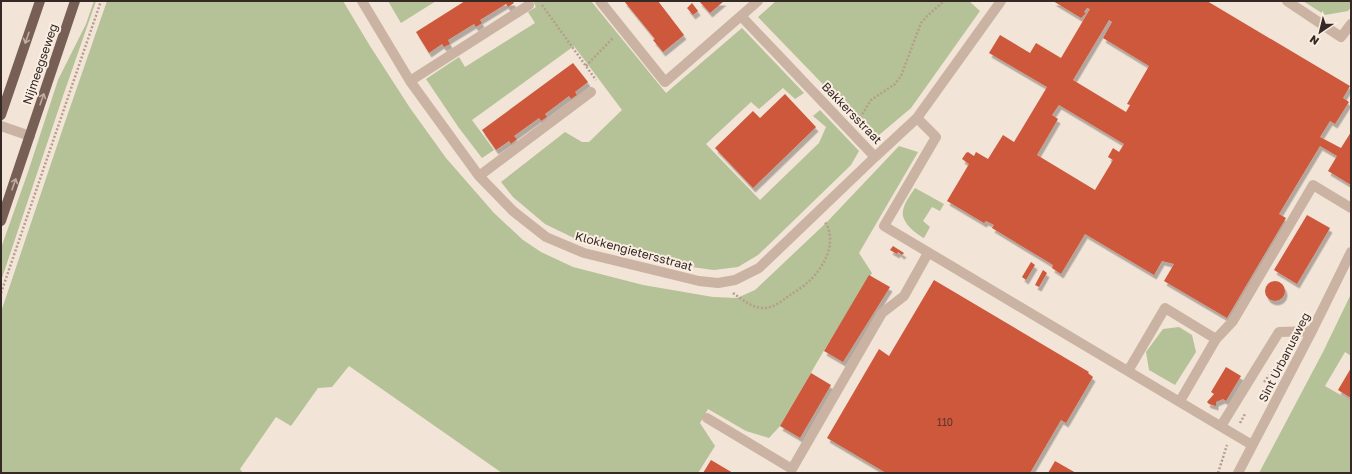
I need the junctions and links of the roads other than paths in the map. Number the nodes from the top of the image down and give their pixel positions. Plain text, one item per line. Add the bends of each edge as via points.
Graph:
1 (40, 1) edge
2 (75, 1) edge
3 (362, 1) edge
4 (600, 1) edge
5 (758, 1) edge
6 (1287, 1) edge
7 (534, 3) edge
8 (996, 3) edge
9 (741, 16) junction
10 (1351, 24) edge
11 (410, 81) junction
12 (592, 92) road end
13 (1, 115) edge
14 (917, 118) junction
15 (1, 126) edge
16 (30, 136) junction
17 (875, 157) junction
18 (479, 176) junction
19 (1351, 208) edge
20 (1, 221) edge
21 (928, 252) junction
22 (1351, 252) edge
23 (1312, 331) junction
24 (1216, 339) junction
25 (1128, 371) junction
26 (1180, 401) junction
27 (707, 418) dead end
28 (1221, 426) junction
29 (1252, 445) junction
30 (796, 471) edge
31 (1238, 473) edge

1 -> 13 main road, Nijmeegseweg
16 -> 2 main road, Nijmeegseweg
3 - 11 street, Klokkengietersstraat
4 - 9 street via 665,82
5 - 9 street
6 - 10 street via 1341,37
7 - 11 street
8 - 14 street, Bakkersstraat
9 - 17 street, Bakkersstraat
11 - 18 street, Klokkengietersstraat
12 - 18 street
14 - 17 street, Bakkersstraat
14 - 21 street via 936,137 884,226
15 - 16 street
20 -> 16 main road, Nijmeegseweg
17 - 18 street, Klokkengietersstraat via 759,268 735,280 718,283 699,281 584,253 546,237 513,211
19 - 24 street via 1313,185 1233,321
21 - 25 street
21 - 30 street via 904,296 882,314
22 - 23 street, Sint Urbanusweg
23 - 28 street via 1279,332
23 - 29 street, Sint Urbanusweg
24 - 25 street via 1165,308
24 - 26 street
25 - 26 street
26 - 28 street
27 - 30 street
28 - 29 street
29 - 31 street, Sint Urbanusweg

